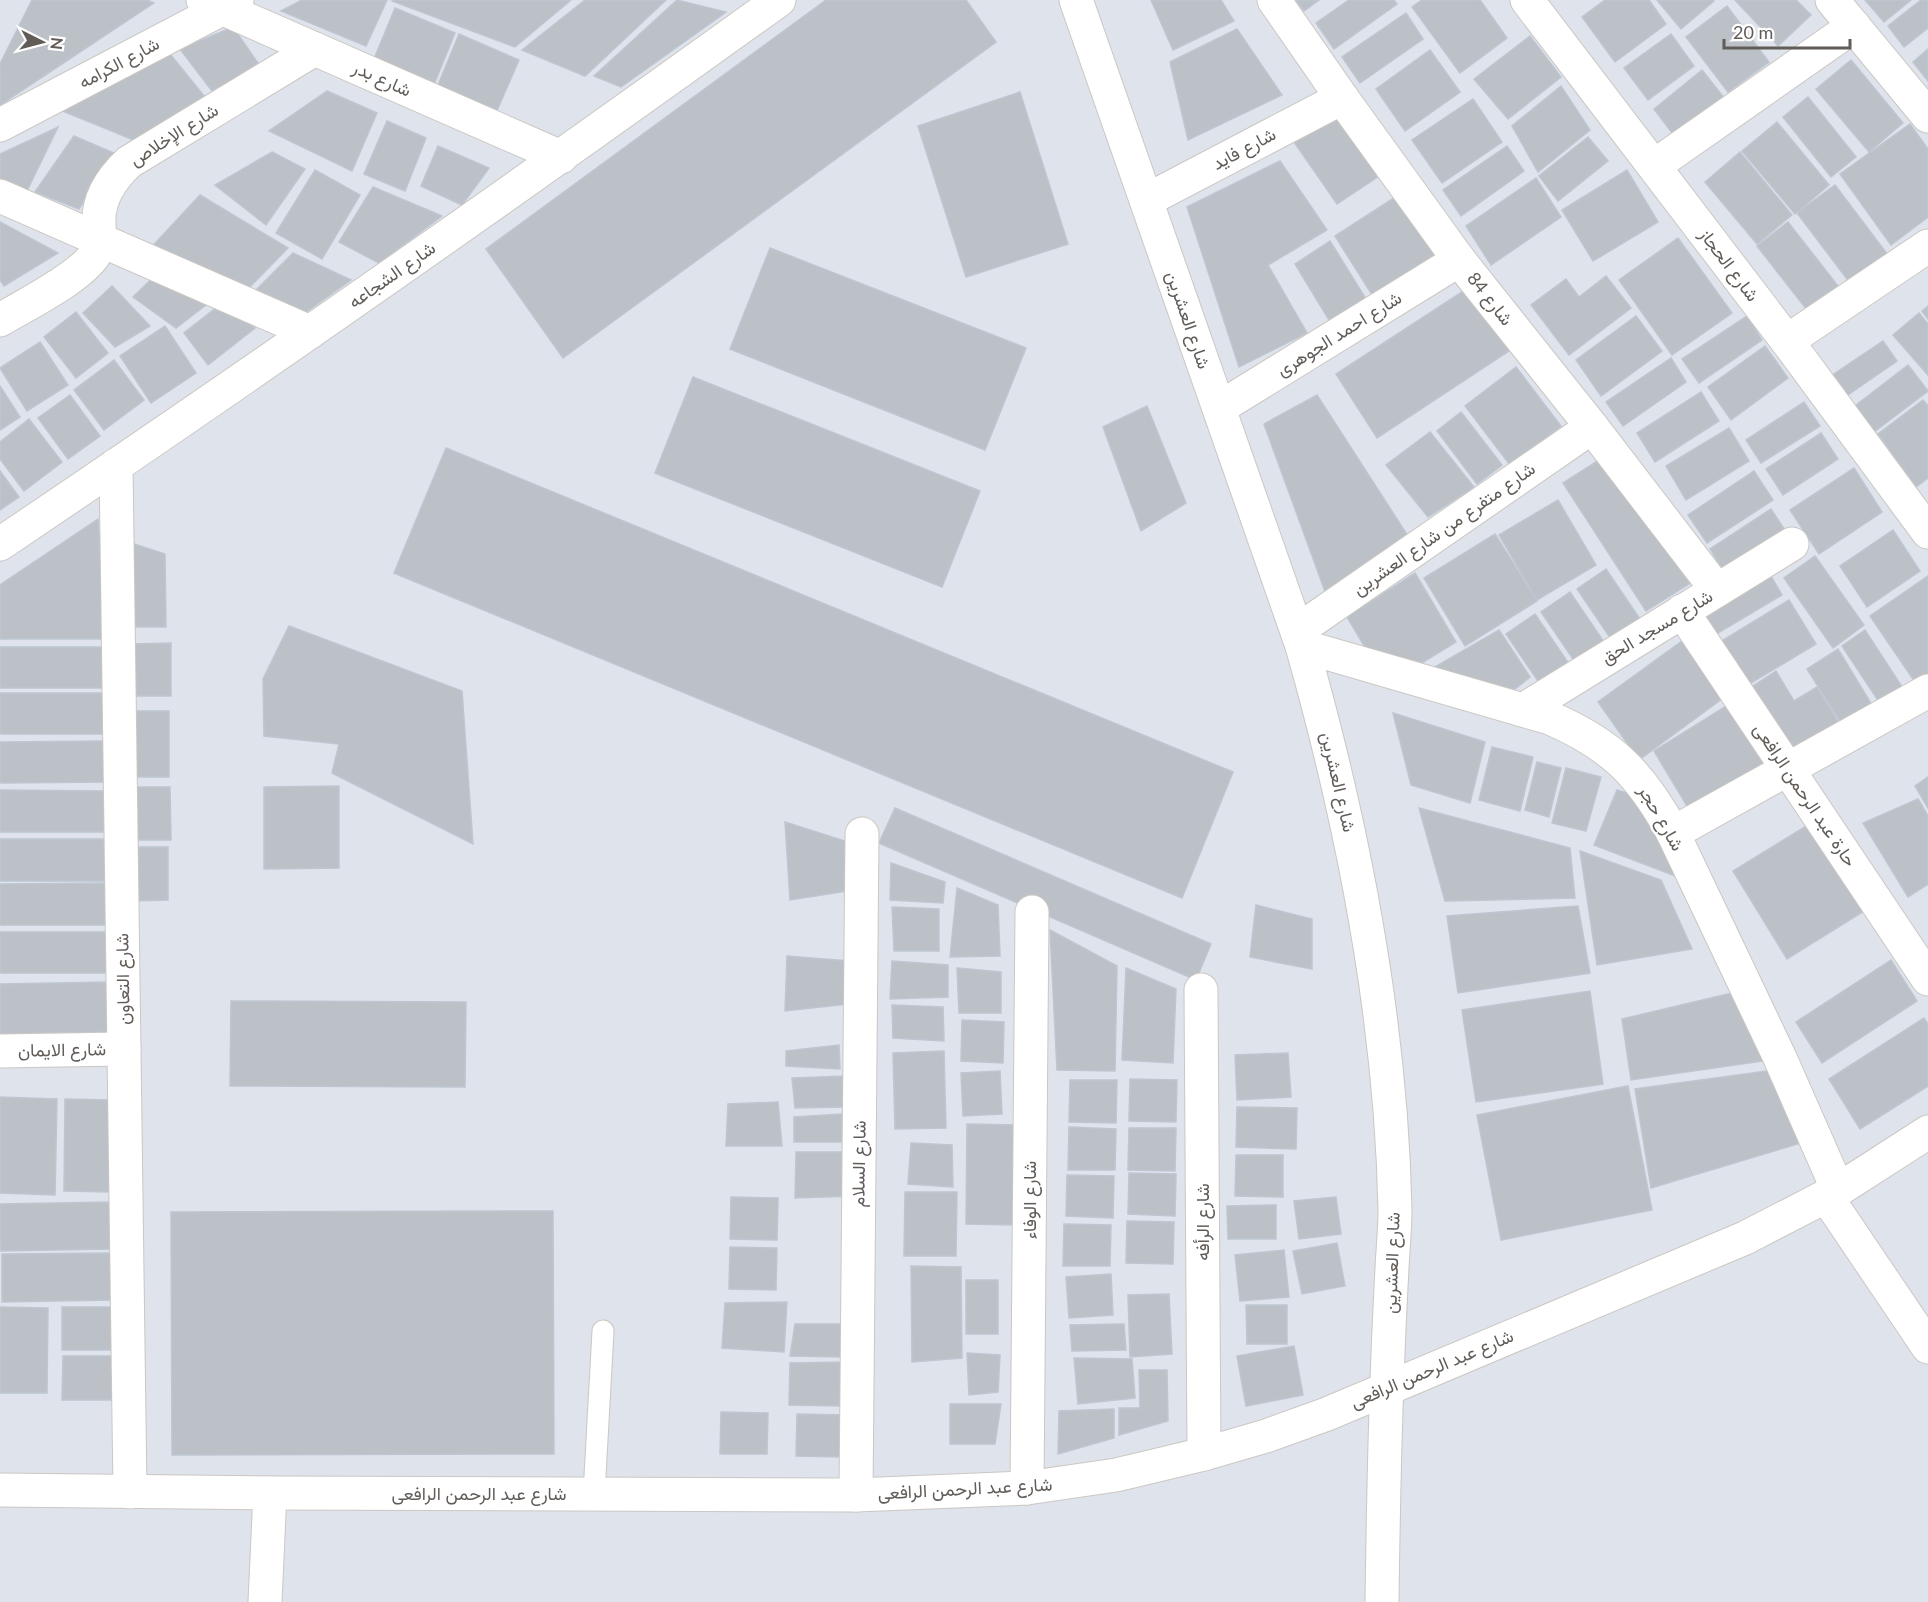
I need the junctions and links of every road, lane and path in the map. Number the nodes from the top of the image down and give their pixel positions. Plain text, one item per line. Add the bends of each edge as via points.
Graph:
1 (779, 0) edge
2 (1076, 0) edge
3 (1274, 0) edge
4 (1527, 0) edge
5 (1832, 0) edge
6 (221, 3) edge
7 (1854, 26) junction
8 (315, 49) junction
9 (1341, 98) junction
10 (1928, 116) edge
11 (0, 125) edge
12 (561, 157) junction
13 (1654, 165) junction
14 (0, 196) edge
15 (1147, 200) junction
16 (100, 239) junction
17 (1928, 246) edge
18 (1460, 260) junction
19 (0, 320) edge
20 (310, 332) junction
21 (1787, 341) junction
22 (1219, 408) junction
23 (1592, 427) junction
24 (116, 465) junction
25 (1917, 495) edge
26 (1928, 532) edge
27 (0, 544) edge
28 (1792, 544) dead end
29 (1717, 590) junction
30 (1682, 611) junction
31 (1299, 639) junction
32 (1928, 691) edge
33 (1522, 710) junction
34 (1788, 769) junction
35 (1673, 833) junction
36 (862, 834) dead end
37 (1032, 912) dead end
38 (1928, 979) edge
39 (1202, 990) dead end
40 (124, 1049) junction
41 (0, 1051) edge
42 (1928, 1132) edge
43 (1832, 1193) junction
44 (603, 1332) dead end
45 (1928, 1347) edge
46 (1387, 1387) junction
47 (1204, 1454) junction
48 (1027, 1488) junction
49 (0, 1490) edge
50 (130, 1492) junction
51 (270, 1493) junction
52 (594, 1494) junction
53 (856, 1495) junction
54 (265, 1602) edge
55 (1382, 1602) edge

1 - 12 street, شارع الشجاعه
2 - 15 street, شارع العشرين
3 - 9 street, شارع 84
4 - 13 street, شارع الحجاز
5 - 7 street
6 - 8 street, شارع بدر
6 - 11 street, شارع الكرامه
7 - 10 street
7 - 13 street
8 - 12 street, شارع بدر
8 - 16 street, شارع الإخلاص via 129,162 107,188 98,221
9 - 15 street, شارع فايد
9 - 18 street, شارع 84
12 - 20 street, شارع الشجاعه
13 - 21 street, شارع الحجاز
14 - 16 street
15 - 22 street, شارع العشرين
16 - 19 street, شارع الإخلاص via 98,250 84,267
16 - 20 street
17 - 21 street
18 - 22 street, شارع احمد الجوهرى
18 - 23 street, شارع 84
20 - 24 street, شارع الشجاعه
21 - 25 street, شارع الحجاز
22 - 31 street, شارع العشرين
23 - 29 street, شارع 84
23 - 31 street, شارع متفرع من شارع العشرين
24 - 27 street, شارع الشجاعه
24 - 40 street, شارع التعاون
25 - 26 street, شارع الحجاز
28 - 29 street, شارع مسجد الحق
29 - 30 street, شارع مسجد الحق
30 - 33 street, شارع مسجد الحق
30 - 34 street, حارة عبد الرحمن الرافعى
31 - 33 street, شارع حجر
31 - 46 street, شارع العشرين via 1349,829 1380,1019 1395,1210
32 - 34 street
33 - 35 street, شارع حجر via 1576,729 1623,763 1643,784
34 - 35 street
34 - 38 street, حارة عبد الرحمن الرافعى
35 - 43 street, شارع حجر via 1780,1058
36 - 53 street, شارع السلام
37 - 48 street, شارع الوفاء
39 - 47 street, شارع الرأفه
40 - 41 street, شارع الايمان
40 - 50 street, شارع التعاون
42 - 43 street, شارع عبد الرحمن الرافعى
43 - 45 street, شارع حجر
43 - 46 street, شارع عبد الرحمن الرافعى via 1745,1238
44 - 52 lane
46 - 47 street, شارع عبد الرحمن الرافعى via 1266,1436
46 - 55 street, شارع العشرين
47 - 48 street, شارع عبد الرحمن الرافعى via 1116,1475
48 - 53 street, شارع عبد الرحمن الرافعى
49 - 50 street, شارع عبد الرحمن الرافعى
50 - 51 street, شارع عبد الرحمن الرافعى
51 - 52 street, شارع عبد الرحمن الرافعى
51 - 54 street
52 - 53 street, شارع عبد الرحمن الرافعى

